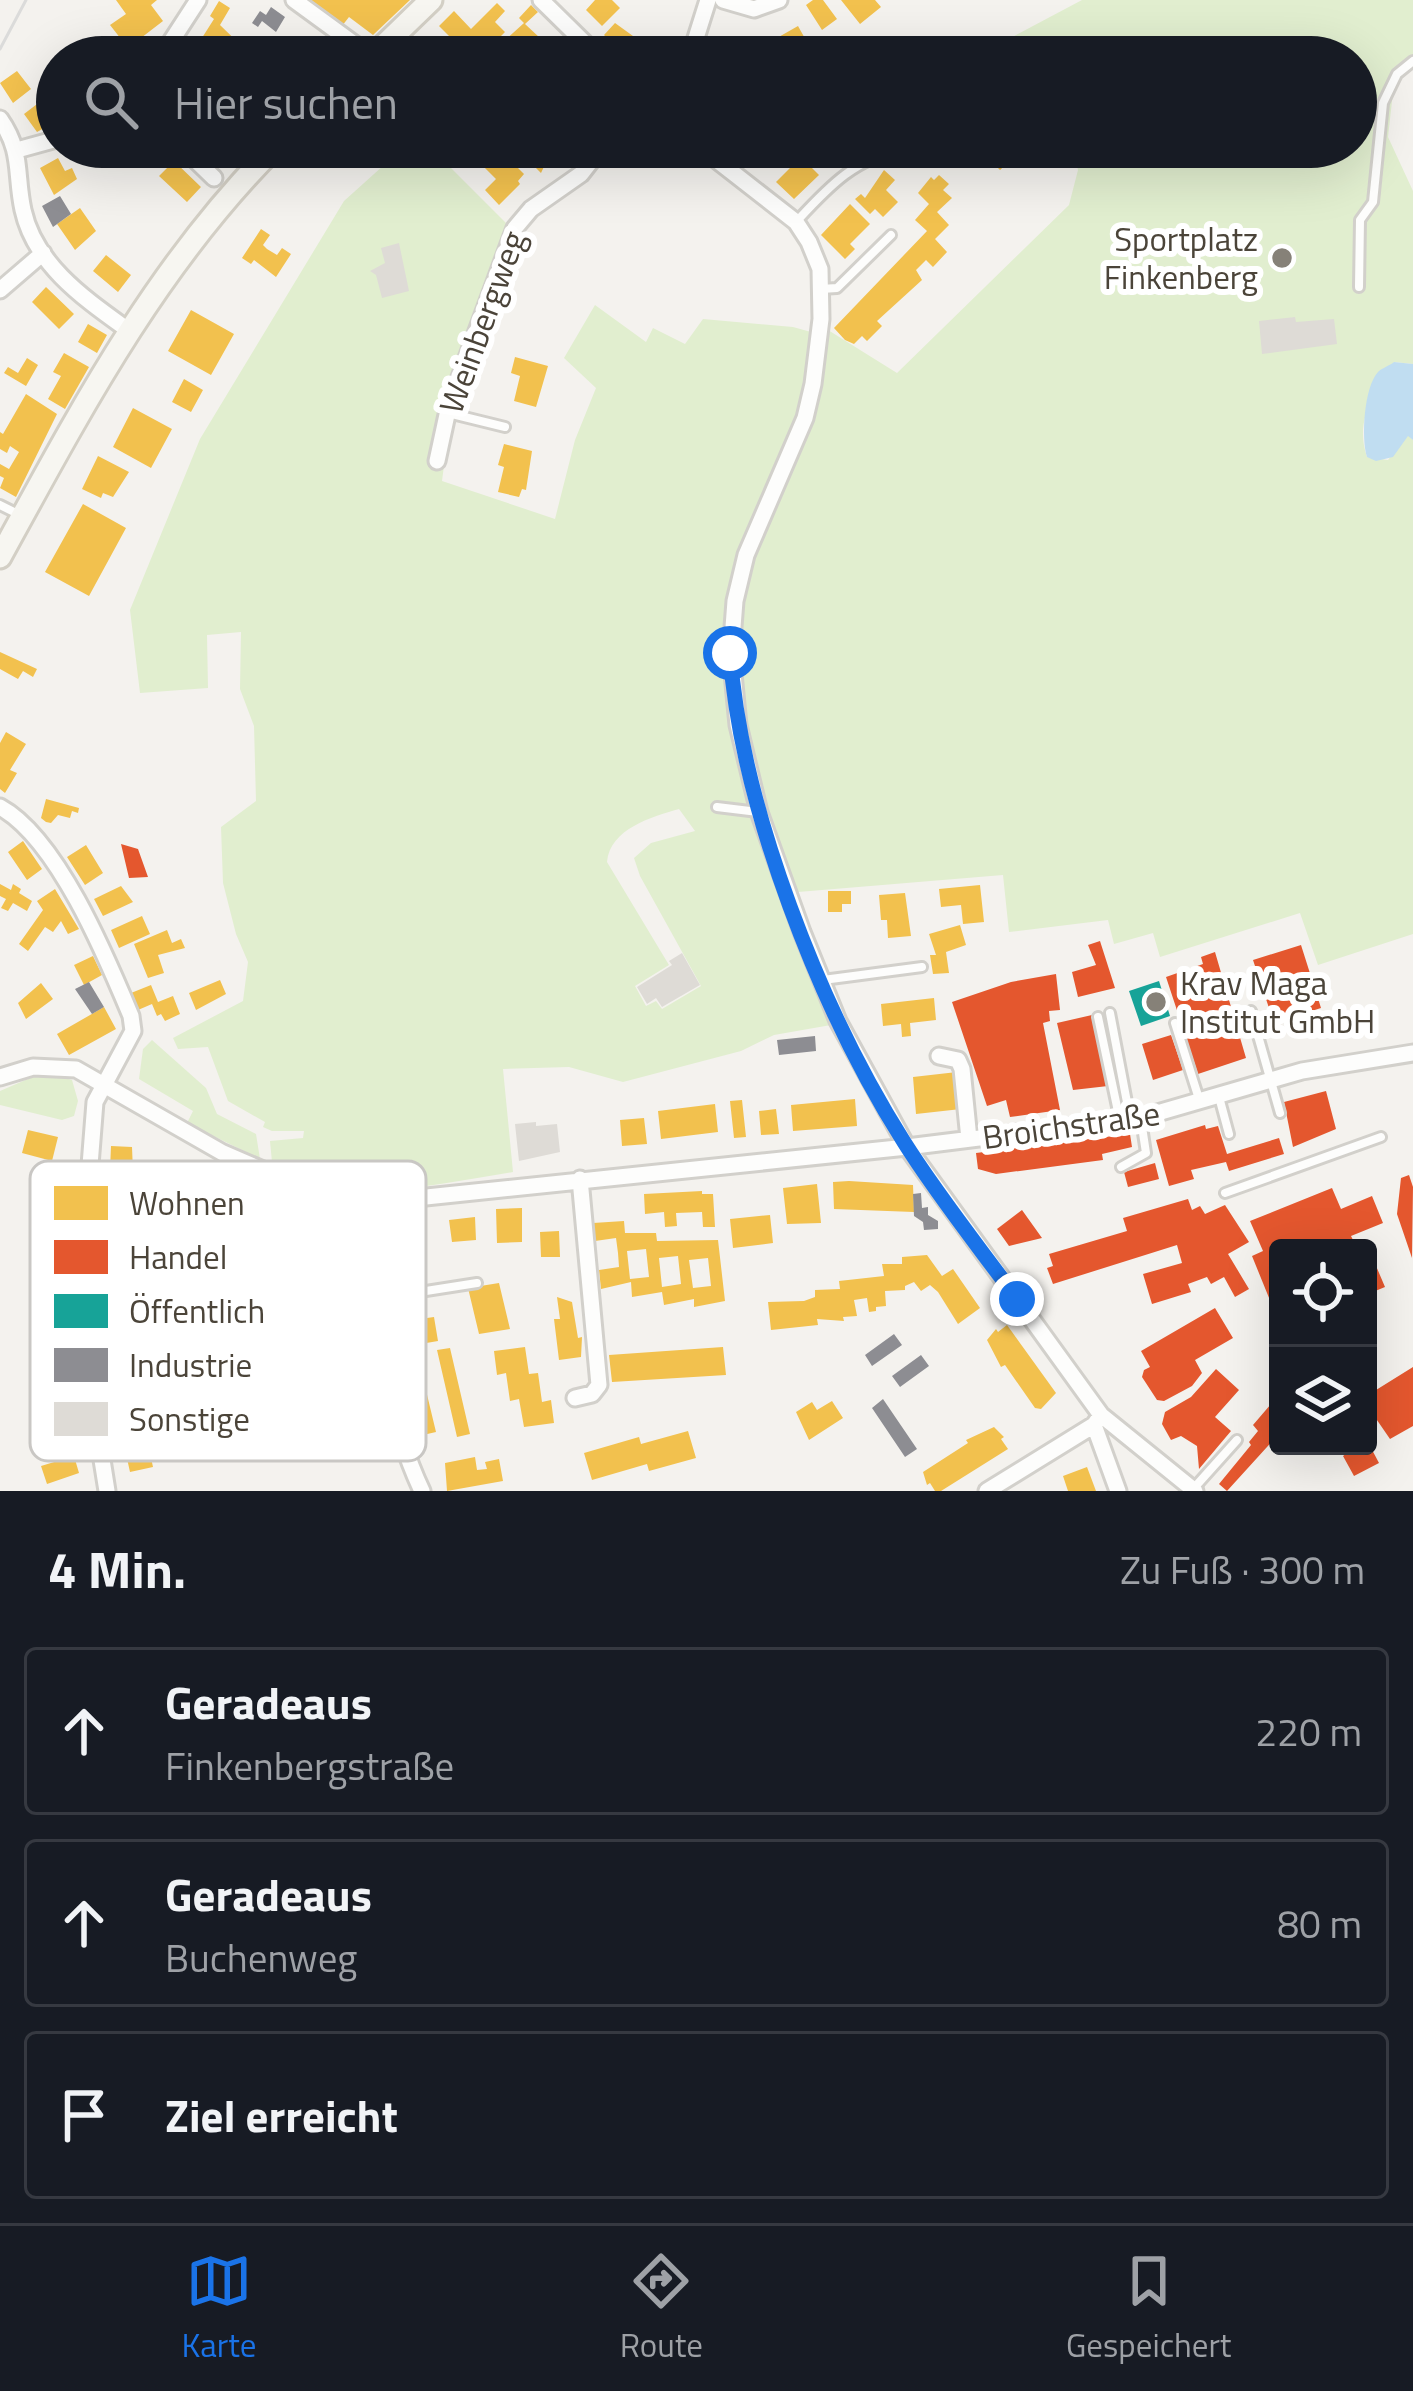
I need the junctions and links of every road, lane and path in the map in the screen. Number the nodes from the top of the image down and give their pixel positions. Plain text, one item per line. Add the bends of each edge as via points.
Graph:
1 (198, 0) edge
2 (294, 0) edge
3 (431, 0) edge
4 (541, 0) edge
5 (708, 0) edge
6 (723, 0) edge
7 (779, 0) edge
8 (175, 36) edge
9 (343, 36) edge
10 (394, 36) edge
11 (578, 36) edge
12 (697, 36) edge
13 (1413, 61) edge
14 (0, 119) edge
15 (36, 145) edge
16 (17, 150) junction
17 (1377, 162) edge
18 (204, 168) edge
19 (256, 168) edge
20 (586, 168) edge
21 (727, 168) edge
22 (858, 168) edge
23 (1376, 168) edge
24 (214, 178) dead end
25 (796, 222) junction
26 (891, 235) dead end
27 (43, 253) junction
28 (1359, 287) dead end
29 (821, 289) junction
30 (0, 290) edge
31 (128, 330) junction
32 (447, 412) junction
33 (505, 427) dead end
34 (437, 461) dead end
35 (0, 505) edge
36 (22, 517) junction
37 (0, 557) edge
38 (0, 807) edge
39 (717, 807) dead end
40 (759, 812) junction
41 (922, 968) dead end
42 (822, 980) junction
43 (1251, 1011) dead end
44 (1111, 1013) dead end
45 (1098, 1017) dead end
46 (1175, 1023) dead end
47 (1413, 1054) edge
48 (939, 1055) dead end
49 (0, 1077) edge
50 (1271, 1081) junction
51 (102, 1084) junction
52 (1219, 1097) junction
53 (1200, 1103) junction
54 (1280, 1114) dead end
55 (1130, 1120) junction
56 (1229, 1134) dead end
57 (1381, 1137) dead end
58 (969, 1139) junction
59 (907, 1147) junction
60 (90, 1161) edge
61 (242, 1161) edge
62 (1120, 1167) dead end
63 (580, 1179) junction
64 (1225, 1193) dead end
65 (426, 1196) edge
66 (477, 1283) dead end
67 (426, 1291) edge
68 (575, 1398) dead end
69 (1097, 1420) junction
70 (1237, 1440) dead end
71 (102, 1461) edge
72 (410, 1461) edge
73 (1194, 1490) edge
74 (107, 1491) edge
75 (422, 1491) edge
76 (987, 1491) edge
77 (1118, 1491) edge

1 - 8 street
2 - 9 street
3 - 10 main road
4 - 11 street
5 - 12 street
6 - 7 street via 754,10
13 - 17 lane via 1383,103
14 - 16 street
15 - 16 street
16 - 27 street via 23,210
18 - 24 street
19 - 31 main road
20 - 32 street, Weinbergweg via 520,218
21 - 25 street
22 - 25 lane
23 - 28 lane via 1373,202 1360,220
25 - 29 street via 818,257
26 - 29 lane via 837,288
27 - 30 street
27 - 31 street
29 - 40 street via 805,418 746,555 735,601 734,697
31 - 36 main road
32 - 33 lane
32 - 34 street, Weinbergweg
35 - 36 lane
36 - 37 main road
38 - 51 street via 37,835 131,1016 133,1030
39 - 40 lane
40 - 42 street
41 - 42 lane
42 - 59 street
43 - 50 lane
44 - 55 lane
45 - 55 lane
46 - 53 lane
47 - 50 street, Broichstraße
48 - 58 street via 962,1069
49 - 51 street, Broichstraße via 64,1067
50 - 52 street, Broichstraße
50 - 54 lane
51 - 60 street
51 - 61 street, Broichstraße
52 - 53 street, Broichstraße
52 - 56 lane
53 - 55 street, Broichstraße
55 - 58 street, Broichstraße
55 - 62 lane via 1146,1153
57 - 64 lane
58 - 59 street, Broichstraße
59 - 63 street, Broichstraße
59 - 69 street
63 - 65 street, Broichstraße
63 - 68 street via 599,1385
66 - 67 lane
69 - 73 street
69 - 76 street
69 - 77 street
70 - 73 lane
71 - 74 street
72 - 75 street

